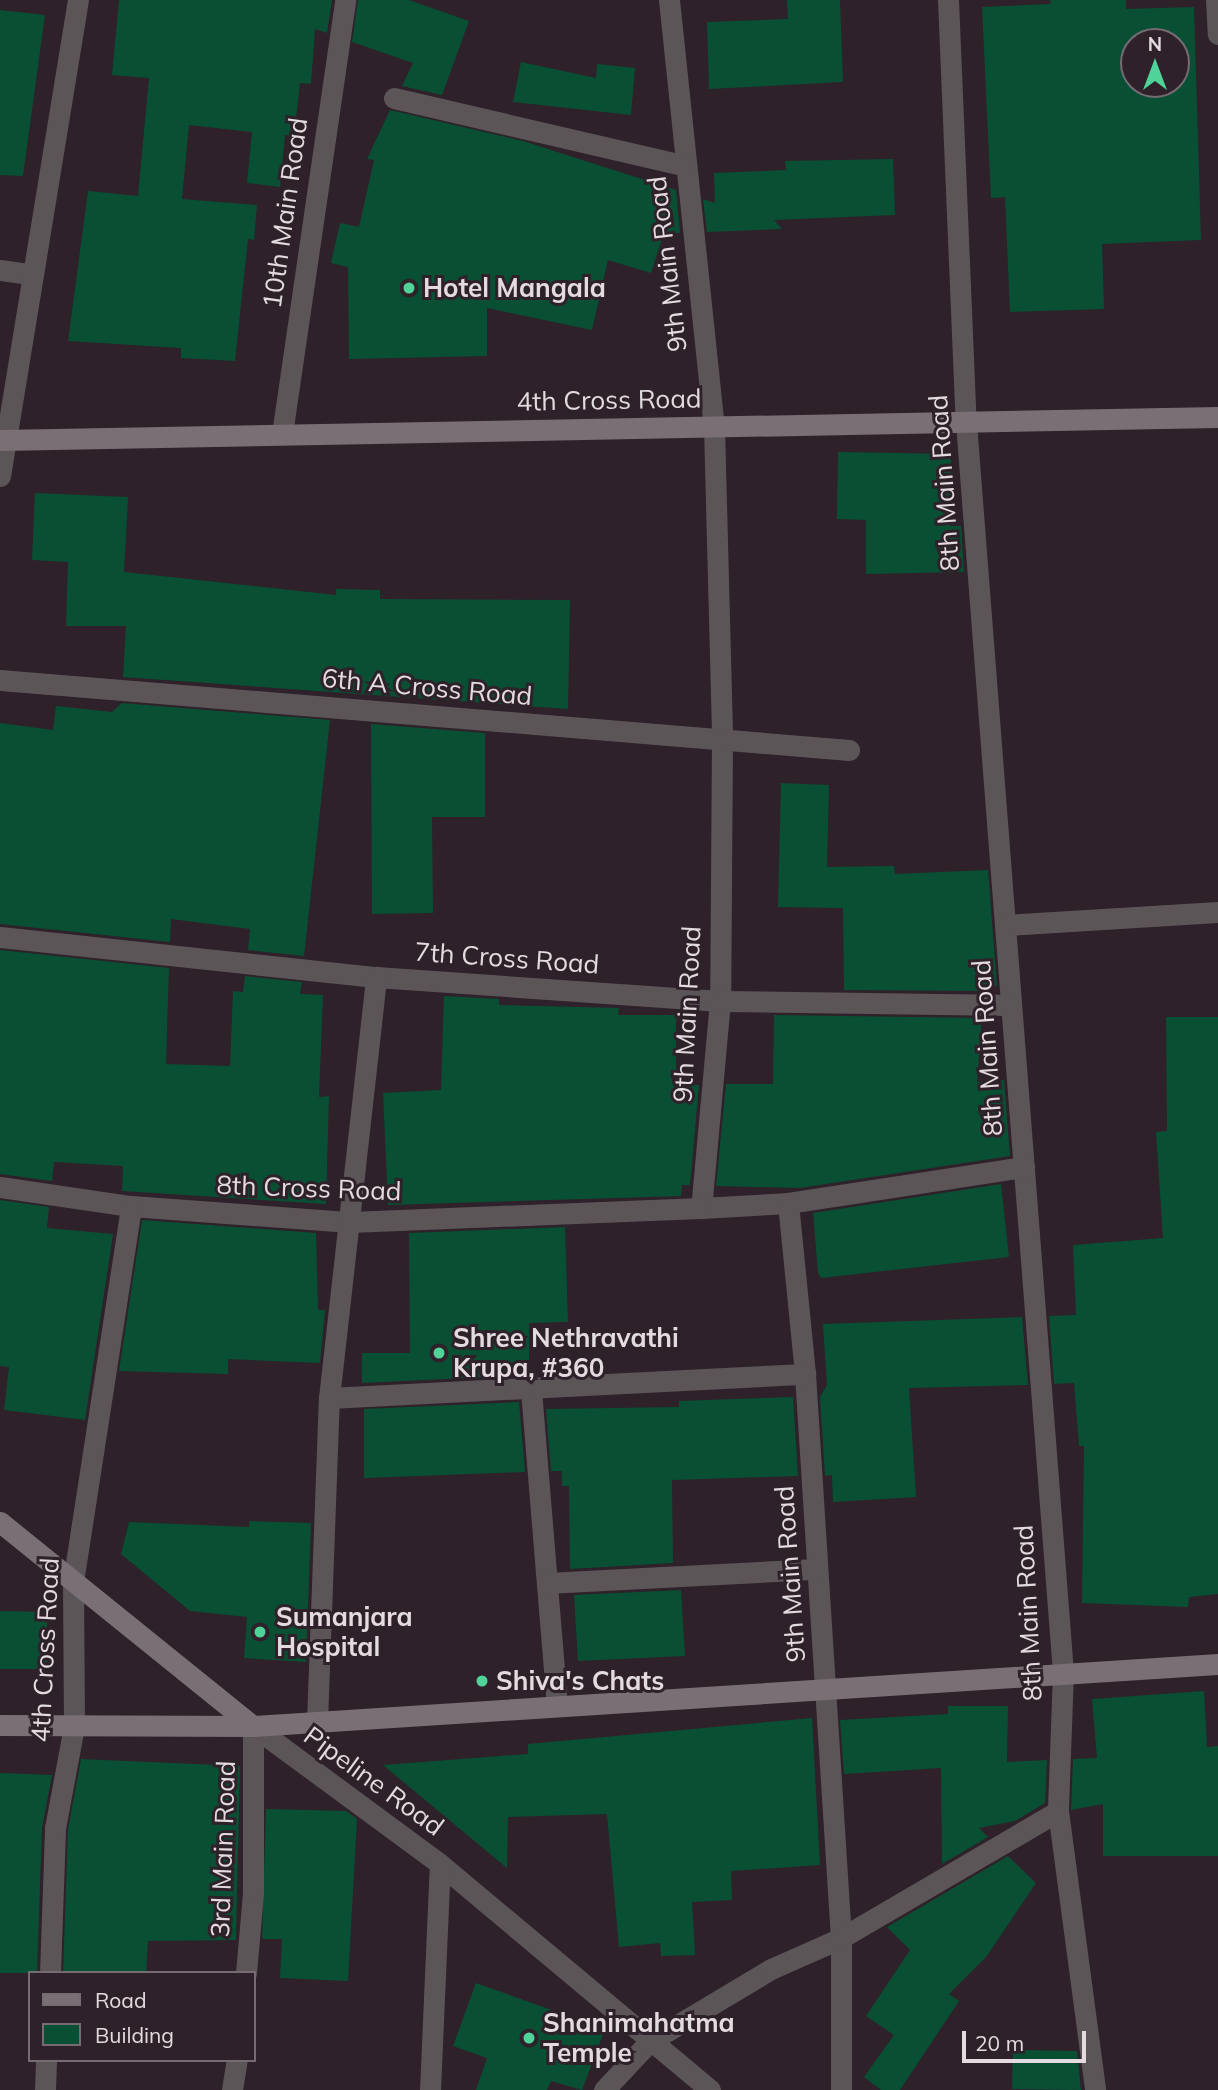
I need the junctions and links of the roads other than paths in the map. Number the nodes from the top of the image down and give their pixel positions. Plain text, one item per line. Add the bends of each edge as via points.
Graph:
1 (78, 0) edge
2 (345, 0) edge
3 (668, 0) edge
4 (948, 0) edge
5 (1216, 0) edge
6 (1218, 34) edge
7 (394, 98) dead end
8 (683, 165) junction
9 (0, 270) edge
10 (30, 274) junction
11 (1218, 417) edge
12 (966, 423) junction
13 (714, 427) junction
14 (282, 434) junction
15 (3, 440) edge
16 (0, 476) edge
17 (0, 680) edge
18 (722, 739) junction
19 (849, 750) dead end
20 (1218, 912) edge
21 (1005, 925) junction
22 (0, 937) edge
23 (376, 977) junction
24 (720, 1001) junction
25 (1012, 1005) junction
26 (1024, 1167) junction
27 (0, 1187) edge
28 (788, 1203) junction
29 (131, 1206) junction
30 (701, 1208) junction
31 (350, 1222) junction
32 (805, 1374) junction
33 (531, 1390) junction
34 (330, 1398) junction
35 (0, 1522) edge
36 (817, 1569) junction
37 (73, 1582) junction
38 (547, 1583) junction
39 (1218, 1664) edge
40 (1063, 1672) junction
41 (825, 1688) junction
42 (558, 1706) junction
43 (317, 1722) junction
44 (0, 1725) edge
45 (74, 1726) junction
46 (253, 1726) junction
47 (1058, 1811) junction
48 (440, 1864) junction
49 (841, 1938) junction
50 (50, 1971) edge
51 (246, 1971) edge
52 (649, 2042) junction
53 (46, 2062) edge
54 (237, 2062) edge
55 (240, 2088) edge
56 (45, 2090) edge
57 (430, 2090) edge
58 (604, 2090) edge
59 (710, 2090) edge
60 (841, 2090) edge
61 (1095, 2090) edge

1 - 10 street
2 - 14 street, 10th Main Road
3 - 8 street, 9th Main Road
4 - 12 street, 8th Main Road
5 - 6 street
7 - 8 street
8 - 13 street, 9th Main Road
9 - 10 street
10 - 15 street
11 - 12 main road, 4th Cross Road
12 - 13 main road, 4th Cross Road
12 - 21 street, 8th Main Road
13 - 14 main road, 4th Cross Road
13 - 18 street, 9th Main Road
14 - 15 main road, 4th Cross Road
15 - 16 street
17 - 18 street, 6th A Cross Road
18 - 19 street, 6th A Cross Road
18 - 24 street, 9th Main Road
20 - 21 street
21 - 25 street, 8th Main Road
22 - 23 street, 7th Cross Road
23 - 24 street, 7th Cross Road
23 - 31 street
24 - 25 street, 7th Cross Road
24 - 30 street, 9th Main Road
25 - 26 street, 8th Main Road
26 - 28 street
26 - 40 street, 8th Main Road
27 - 29 street, 8th Cross Road
28 - 30 street
28 - 32 street, 9th Main Road
29 - 31 street, 8th Cross Road
29 - 37 street, 4th Cross Road
30 - 31 street, 8th Cross Road
31 - 34 street
32 - 33 street
32 - 36 street, 9th Main Road
33 - 34 street
33 - 38 street
34 - 43 street
35 - 37 main road, Pipeline Road
36 - 38 street
36 - 41 street, 9th Main Road
37 - 45 street, 4th Cross Road
37 - 46 main road, Pipeline Road
38 - 42 street
39 - 40 main road
40 - 41 main road
40 - 47 street, 8th Main Road
41 - 42 main road
41 - 49 street, 9th Main Road
42 - 43 main road
43 - 46 main road
44 - 45 main road
45 - 46 main road
45 - 50 street, 4th Cross Road via 55,1828
46 - 48 street, Pipeline Road
46 - 51 street, 3rd Main Road via 253,1893
47 - 49 street
47 - 61 street, 8th Main Road
48 - 52 street, Pipeline Road
48 - 57 street
49 - 52 street via 771,1969
49 - 60 street, 9th Main Road
52 - 58 street
52 - 59 street, Pipeline Road
53 - 56 street
54 - 55 street

